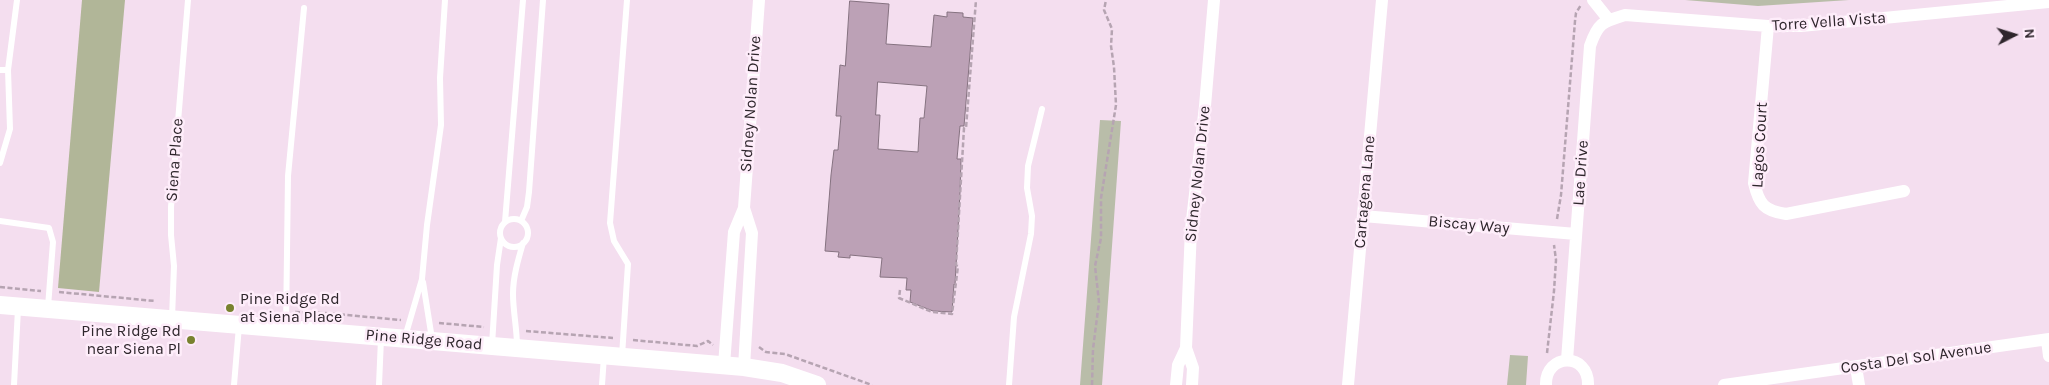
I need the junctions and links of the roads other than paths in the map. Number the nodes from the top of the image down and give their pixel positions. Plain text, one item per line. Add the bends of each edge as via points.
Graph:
1 (17, 0) edge
2 (188, 0) edge
3 (445, 0) edge
4 (523, 0) edge
5 (543, 0) edge
6 (627, 0) edge
7 (759, 0) edge
8 (1214, 0) edge
9 (1382, 0) edge
10 (1589, 1) edge
11 (2049, 2) edge
12 (304, 8) dead end
13 (1609, 20) junction
14 (1768, 26) junction
15 (0, 70) edge
16 (8, 70) junction
17 (1042, 109) dead end
18 (0, 163) edge
19 (1904, 191) dead end
20 (744, 208) junction
21 (1363, 216) junction
22 (0, 221) edge
23 (521, 221) junction
24 (505, 222) junction
25 (1576, 234) junction
26 (501, 238) junction
27 (523, 244) junction
28 (422, 278) junction
29 (0, 306) edge
30 (18, 307) junction
31 (48, 309) junction
32 (172, 319) junction
33 (239, 326) junction
34 (286, 329) junction
35 (381, 337) junction
36 (404, 339) junction
37 (2048, 340) edge
38 (432, 341) junction
39 (492, 346) junction
40 (517, 348) junction
41 (1186, 348) junction
42 (613, 356) junction
43 (2049, 356) edge
44 (1567, 360) junction
45 (724, 365) junction
46 (744, 367) junction
47 (1856, 367) junction
48 (14, 385) edge
49 (234, 385) edge
50 (379, 385) edge
51 (602, 385) edge
52 (817, 385) edge
53 (1009, 385) edge
54 (1176, 385) edge
55 (1192, 385) edge
56 (1348, 385) edge
57 (1546, 385) edge
58 (1588, 385) edge
59 (1724, 385) edge
60 (1859, 385) edge

1 - 16 lane
2 - 32 lane, Siena Place via 171,206
3 - 28 lane via 440,78 441,125
4 - 24 lane
5 - 23 lane via 529,192
6 - 42 lane via 610,223 614,240 628,264
7 - 20 street, Sidney Nolan Drive
8 - 41 street, Sidney Nolan Drive via 1191,229
9 - 21 street, Cartagena Lane
10 - 13 street
11 - 14 street, Torre Vella Vista via 1801,26
12 - 34 lane via 288,176
13 - 14 street, Torre Vella Vista via 1625,15
13 - 25 street, Lae Drive via 1596,29 1590,46
14 - 19 street, Lagos Court via 1754,183 1758,199 1770,212 1786,214
15 - 16 lane
16 - 18 lane via 10,129
17 - 53 lane via 1028,166 1031,234 1014,317
20 - 45 street, Sidney Nolan Drive via 734,232
20 - 46 street, Sidney Nolan Drive via 752,233
21 - 25 street, Biscay Way
21 - 56 street, Cartagena Lane
22 - 31 lane via 49,228 53,242
23 - 24 lane via 510,219
23 - 27 lane via 528,236
24 - 26 lane via 501,227
25 - 44 street, Lae Drive
26 - 27 lane via 510,246
26 - 39 lane
27 - 40 lane via 513,295
28 - 36 lane
28 - 38 lane
29 - 30 street, Pine Ridge Road
30 - 31 street, Pine Ridge Road
30 - 48 lane
31 - 32 street, Pine Ridge Road
32 - 33 street, Pine Ridge Road
33 - 34 street, Pine Ridge Road
33 - 49 lane
34 - 35 street, Pine Ridge Road
35 - 36 street, Pine Ridge Road
35 - 50 lane
36 - 38 street, Pine Ridge Road
37 - 43 street
37 - 47 street, Costa Del Sol Avenue
38 - 39 street, Pine Ridge Road
39 - 40 street, Pine Ridge Road
40 - 42 street, Pine Ridge Road
41 - 54 street, Sidney Nolan Drive via 1178,365
41 - 55 street, Sidney Nolan Drive via 1193,368
42 - 45 street, Pine Ridge Road
42 - 51 lane
44 - 57 street via 1554,365 1546,377
44 - 58 street via 1579,363 1587,373
45 - 46 street, Pine Ridge Road
46 - 52 street, Pine Ridge Road via 782,373
47 - 59 street, Costa Del Sol Avenue
47 - 60 street

